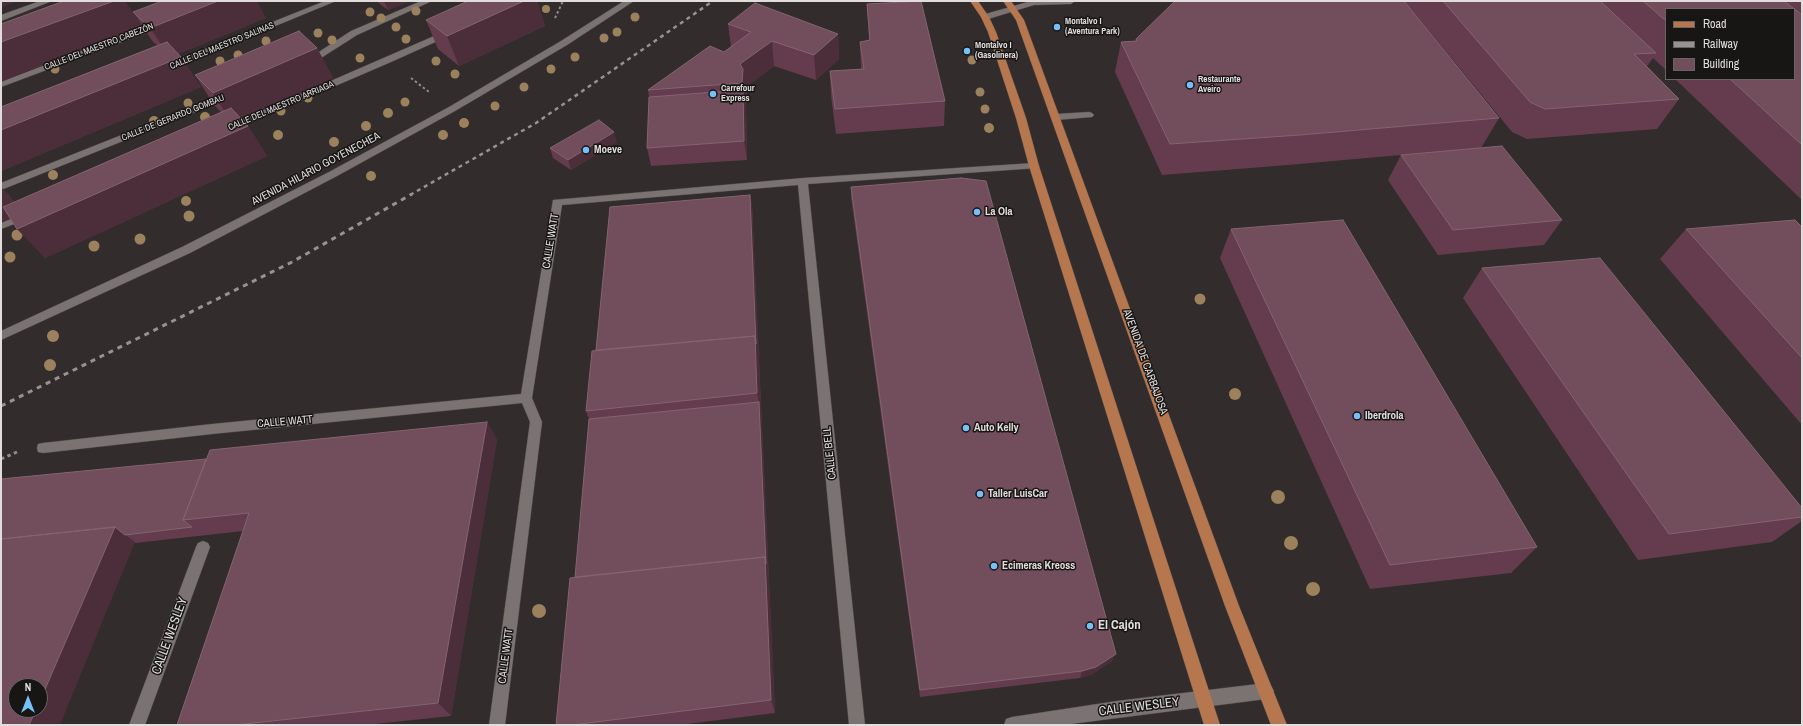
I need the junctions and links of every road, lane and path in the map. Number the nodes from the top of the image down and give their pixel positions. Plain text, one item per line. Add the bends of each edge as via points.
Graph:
1 (48, 1) edge
2 (332, 1) edge
3 (428, 1) edge
4 (563, 1) edge
5 (630, 1) edge
6 (974, 1) edge
7 (1071, 1) edge
8 (1010, 5) edge
9 (985, 17) junction
10 (1, 18) edge
11 (169, 20) edge
12 (552, 24) dead end
13 (459, 28) edge
14 (296, 67) edge
15 (161, 70) edge
16 (1, 84) edge
17 (238, 92) edge
18 (1089, 115) dead end
19 (1056, 117) junction
20 (222, 131) edge
21 (1034, 166) junction
22 (803, 181) junction
23 (1, 187) edge
24 (34, 211) edge
25 (1, 226) edge
26 (1, 336) edge
27 (526, 398) junction
28 (43, 448) dead end
29 (203, 547) dead end
30 (1266, 691) junction
31 (1204, 699) junction
32 (137, 725) edge
33 (497, 725) edge
34 (857, 725) edge
35 (1012, 725) edge
36 (1212, 725) edge
37 (1279, 725) edge

1 - 10 street
2 - 15 street, CALLE DEL MAESTRO SALINAS
3 - 14 street via 354,33 317,58
4 - 12 path
5 - 26 street, AVENIDA HILARIO GOYENECHEA via 452,109 333,174 186,250
6 - 9 main road
7 - 8 street
8 - 9 street
8 - 19 main road, AVENIDA DE CARBAJOSA via 1020,20
9 - 21 main road via 1021,118
11 - 16 street, CALLE DEL MAESTRO CABEZÓN
13 - 20 street, CALLE DEL MAESTRO ARRIAGA
17 - 23 street, CALLE DE GERARDO GOMBAU
18 - 19 street
19 - 30 main road, AVENIDA DE CARBAJOSA via 1232,606
21 - 22 street
21 - 31 main road
22 - 27 street, CALLE WATT via 557,202
22 - 34 street, CALLE BELL
24 - 25 street
27 - 28 street, CALLE WATT
27 - 33 street, CALLE WATT via 536,422
29 - 32 street, CALLE WESLEY
30 - 31 street, CALLE WESLEY
30 - 37 main road, AVENIDA DE CARBAJOSA
31 - 35 street, CALLE WESLEY
31 - 36 main road

